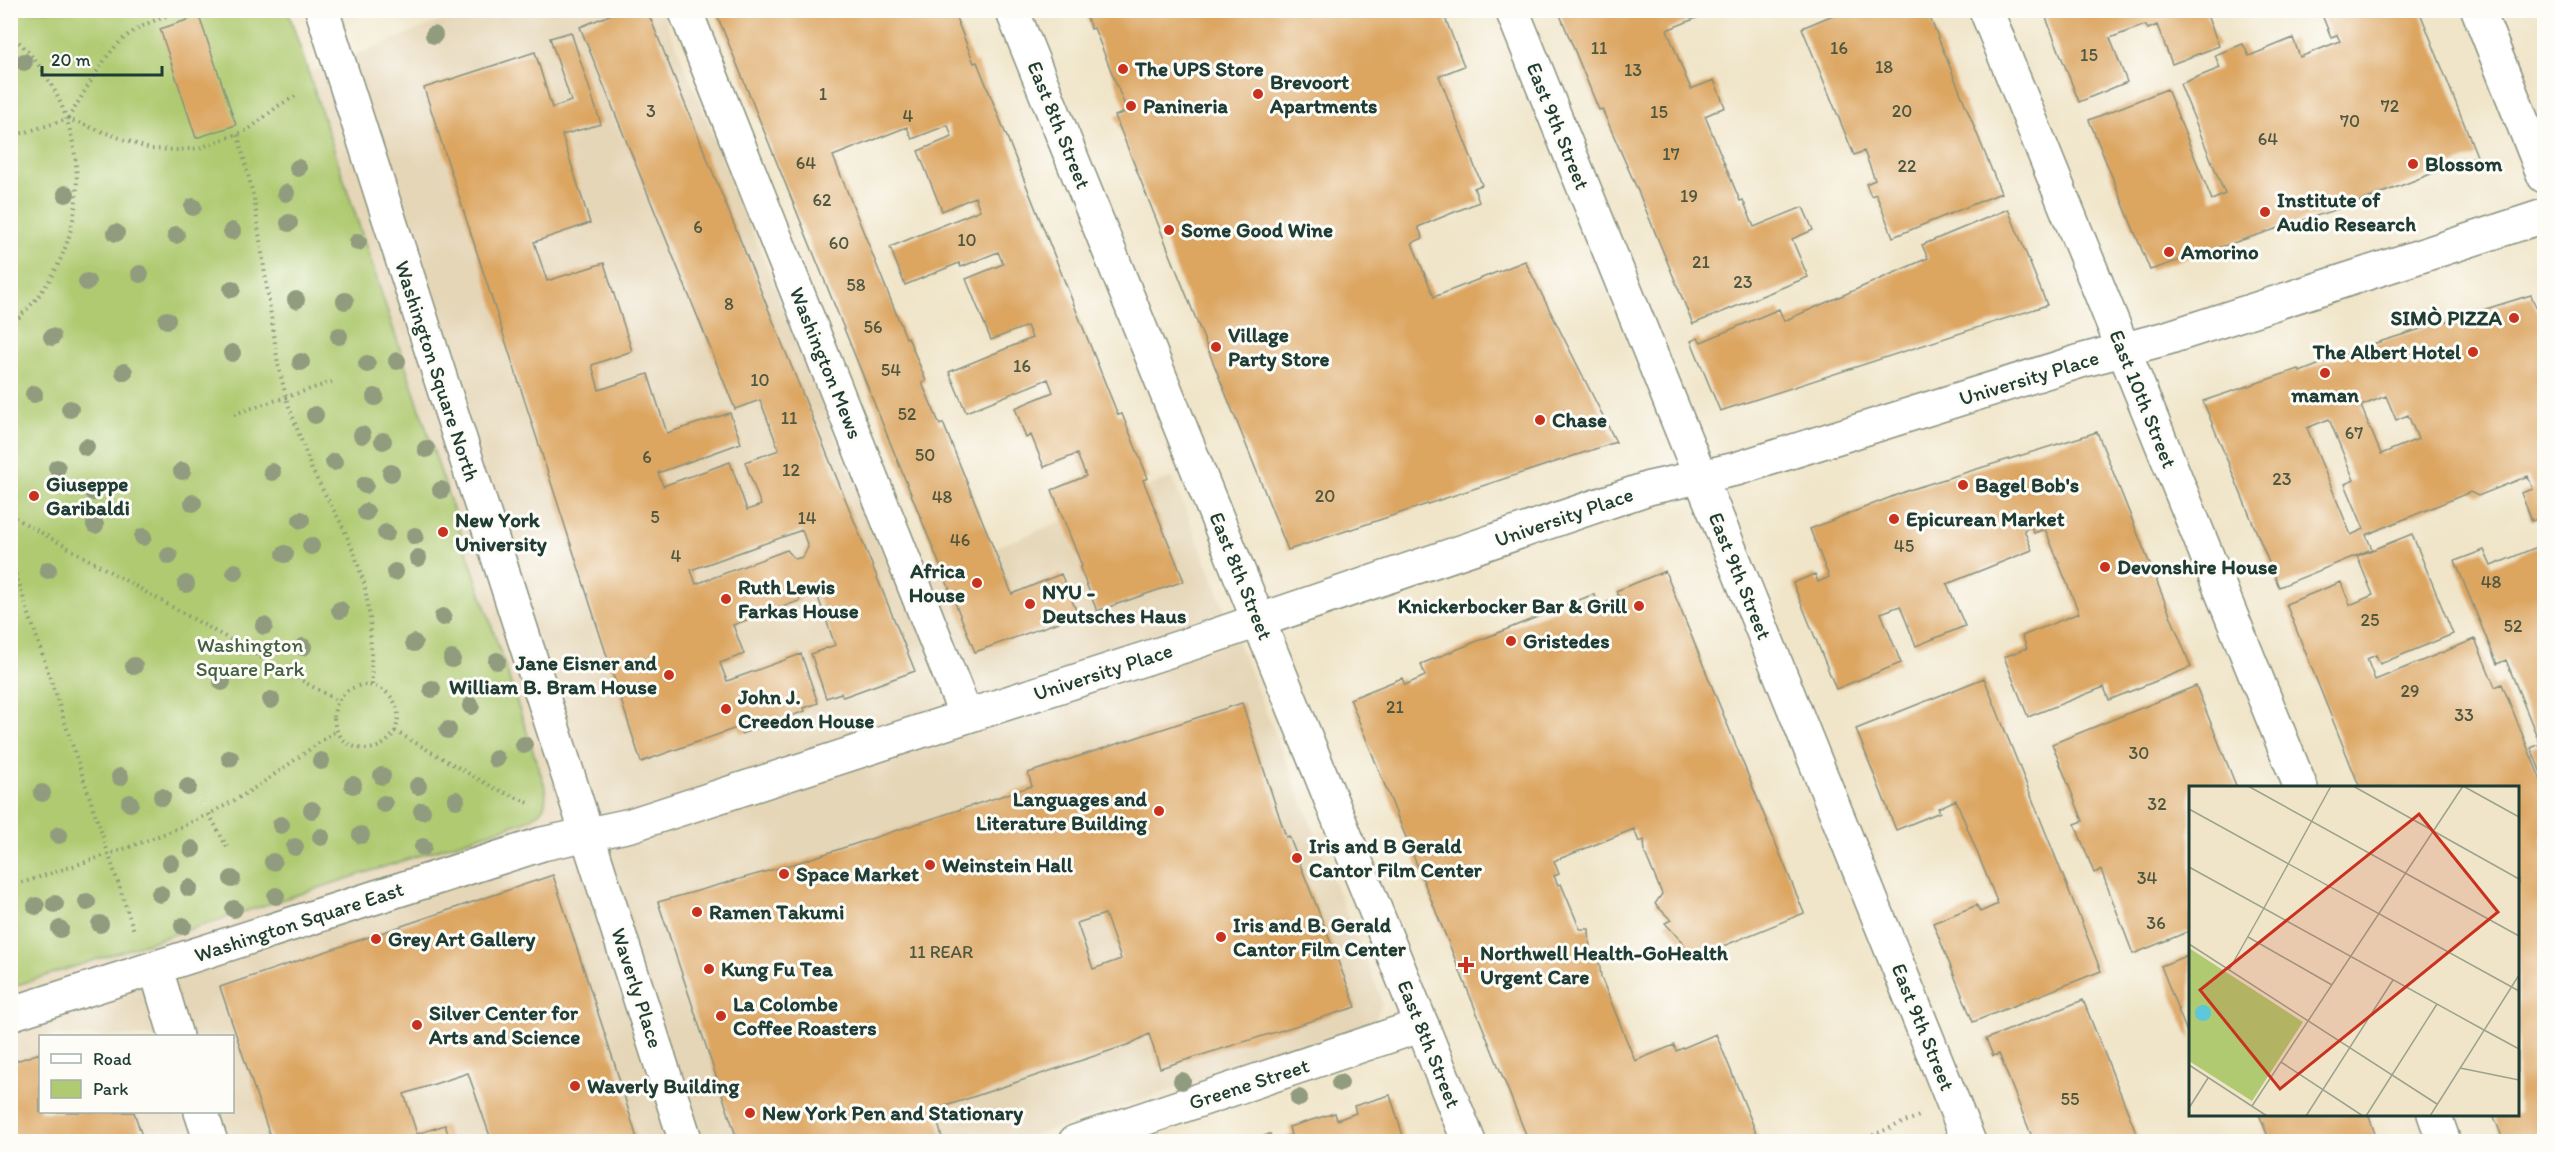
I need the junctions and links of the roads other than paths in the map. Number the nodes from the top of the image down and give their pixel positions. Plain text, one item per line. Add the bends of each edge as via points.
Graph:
1 (685, 10) edge
2 (1012, 10) edge
3 (1512, 10) edge
4 (1986, 10) edge
5 (2478, 10) edge
6 (331, 13) edge
7 (2544, 176) edge
8 (2544, 216) edge
9 (2123, 350) junction
10 (1699, 477) junction
11 (1259, 621) junction
12 (966, 716) junction
13 (2300, 786) edge
14 (588, 834) junction
15 (156, 969) junction
16 (10, 1014) edge
17 (1422, 1025) junction
18 (176, 1035) edge
19 (201, 1113) edge
20 (2434, 1116) edge
21 (211, 1142) edge
22 (686, 1142) edge
23 (1075, 1142) edge
24 (1469, 1142) edge
25 (1970, 1142) edge
26 (2445, 1142) edge

1 - 12 street, Washington Mews
2 - 11 street, East 8th Street
3 - 10 street, East 9th Street
4 - 9 street, East 10th Street
5 - 7 street
6 - 14 street, Washington Square North
8 - 9 street, University Place
9 - 10 street, University Place via 1737,469
9 - 13 street, East 10th Street
10 - 11 street, University Place via 1649,488
10 - 25 street, East 9th Street
11 - 12 street, University Place
11 - 17 street, East 8th Street
12 - 14 street, University Place via 631,825
14 - 15 street, Washington Square East via 542,844
14 - 22 street, Waverly Place
15 - 16 street, Washington Square East
15 - 18 street
17 - 23 street, Greene Street
17 - 24 street, East 8th Street
19 - 21 street
20 - 26 street

